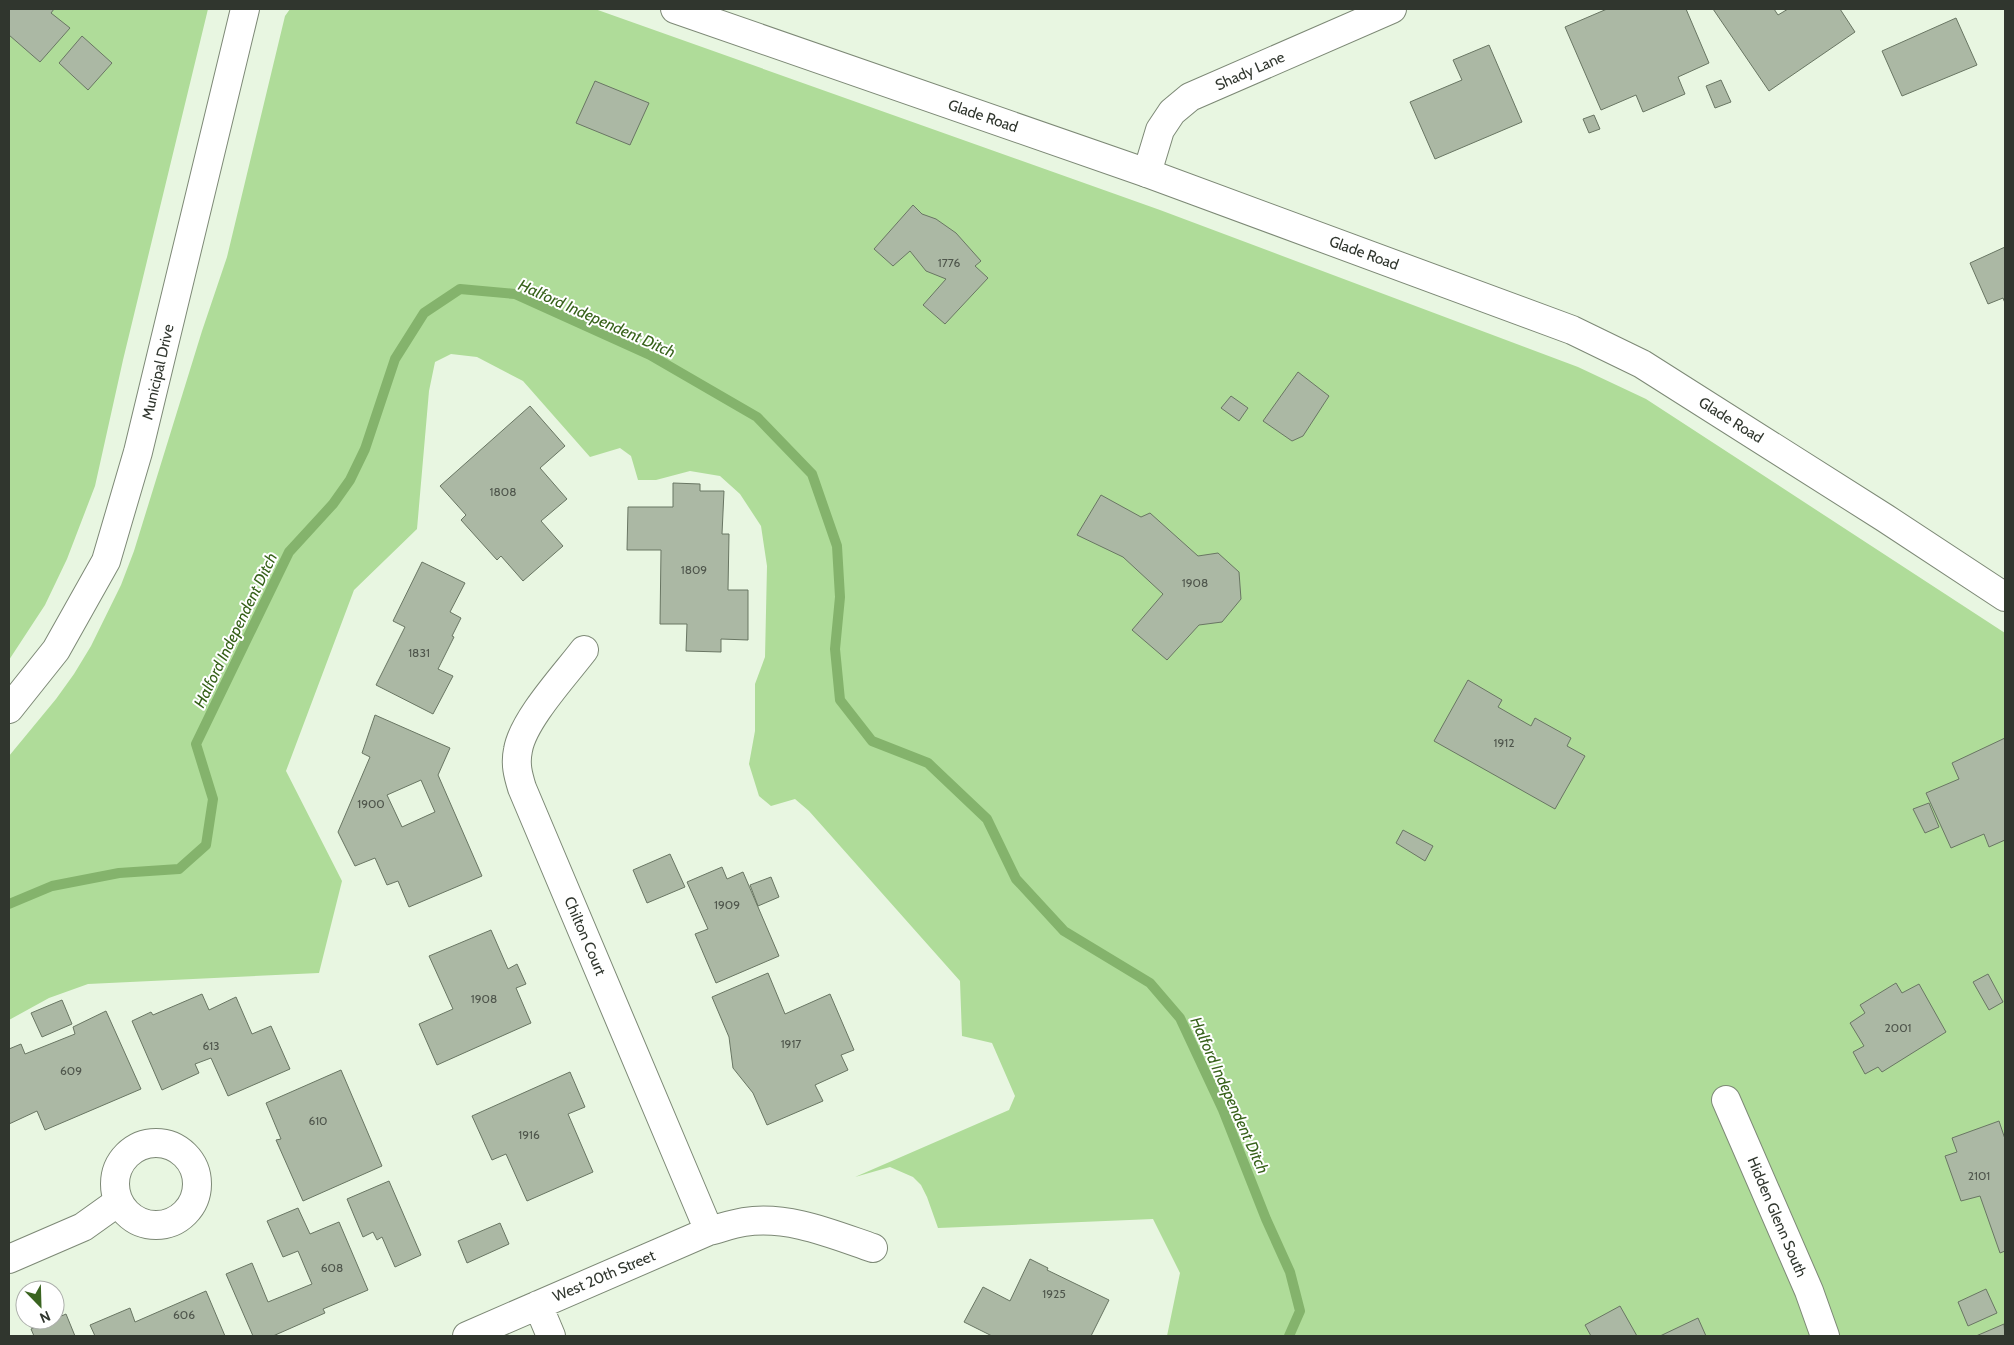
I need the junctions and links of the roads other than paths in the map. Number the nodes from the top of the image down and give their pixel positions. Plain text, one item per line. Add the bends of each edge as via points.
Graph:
1 (245, 9) edge
2 (675, 9) edge
3 (1392, 9) edge
4 (1147, 173) junction
5 (2005, 597) edge
6 (584, 650) dead end
7 (9, 709) edge
8 (1726, 1100) dead end
9 (118, 1202) dead end
10 (710, 1231) junction
11 (873, 1248) dead end
12 (9, 1259) edge
13 (538, 1305) junction
14 (467, 1336) edge
15 (551, 1336) edge
16 (1825, 1336) edge

1 - 7 street, Municipal Drive via 138,452 106,562 56,650
2 - 4 street, Glade Road
3 - 4 street, Shady Lane via 1190,97 1172,112 1160,130
4 - 5 street, Glade Road via 1572,330 1642,364
6 - 10 street, Chilton Court via 522,736 516,770
8 - 16 street, Hidden Glenn South via 1809,1291
9 - 12 street via 83,1227
10 - 11 street, West 20th Street via 744,1222 768,1220 809,1227
10 - 13 street, West 20th Street
13 - 14 street, West 20th Street
13 - 15 street

